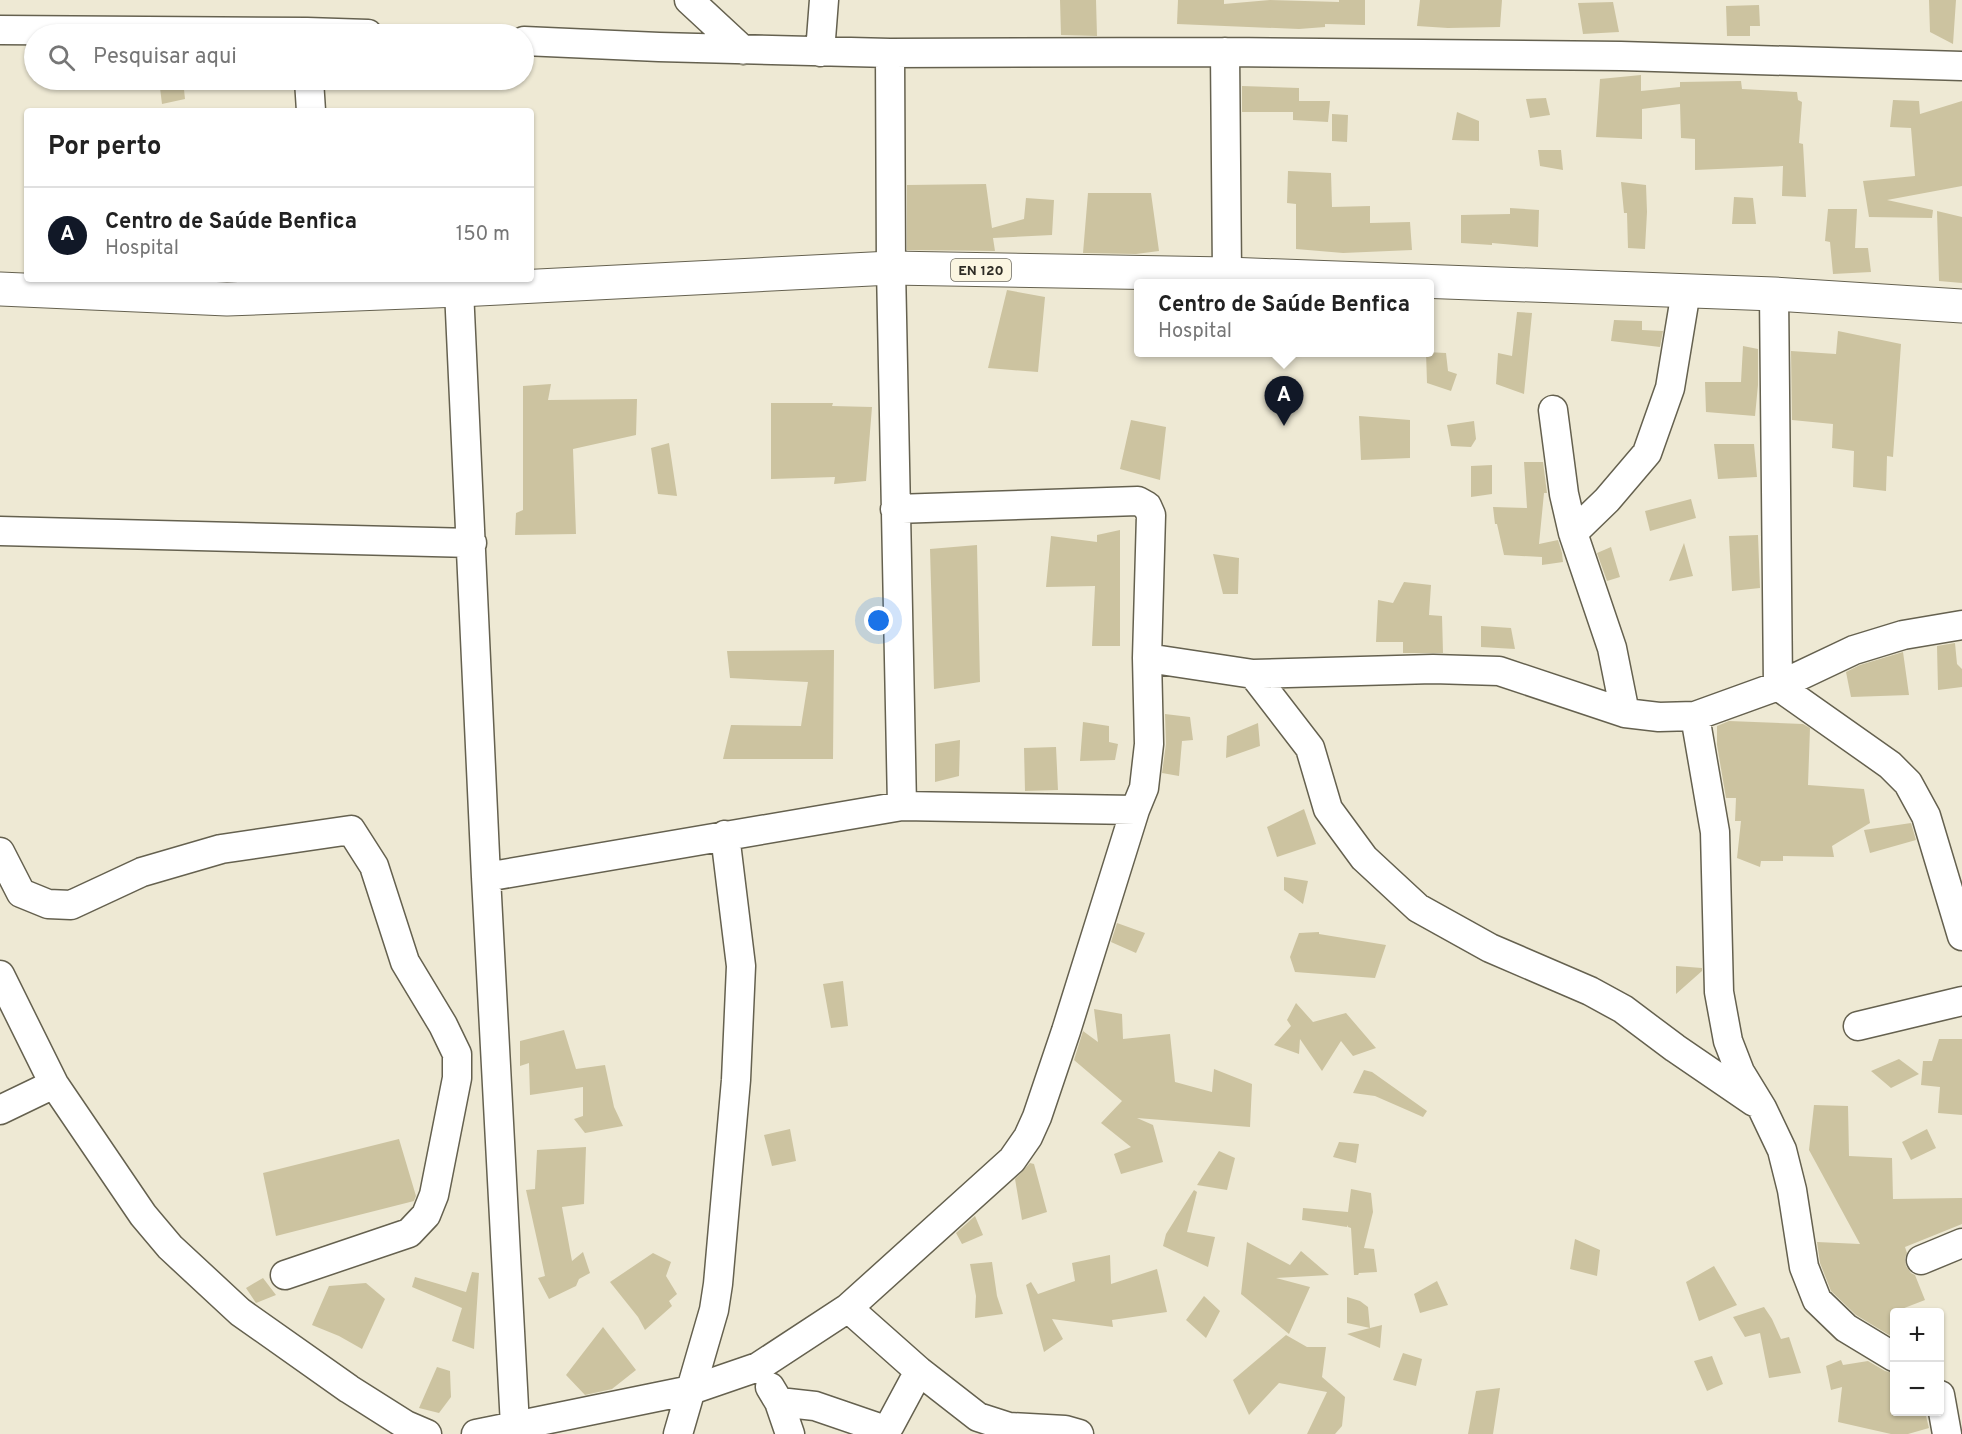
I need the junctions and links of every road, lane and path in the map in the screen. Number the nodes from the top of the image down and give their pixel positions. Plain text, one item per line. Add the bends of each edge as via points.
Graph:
1 (690, 0) edge
2 (824, 0) edge
3 (0, 30) edge
4 (24, 30) edge
5 (534, 41) edge
6 (743, 50) junction
7 (820, 52) junction
8 (1225, 52) junction
9 (890, 53) junction
10 (1962, 66) edge
11 (309, 90) edge
12 (310, 108) edge
13 (891, 268) junction
14 (1227, 274) junction
15 (1362, 279) edge
16 (1434, 282) edge
17 (317, 288) edge
18 (0, 289) edge
19 (459, 290) junction
20 (1686, 291) junction
21 (1774, 294) junction
22 (1962, 306) edge
23 (1553, 410) dead end
24 (895, 509) junction
25 (0, 531) edge
26 (1573, 533) junction
27 (472, 543) junction
28 (1962, 625) edge
29 (1147, 658) junction
30 (1253, 674) junction
31 (1778, 686) junction
32 (1625, 713) junction
33 (1695, 716) junction
34 (902, 806) junction
35 (1135, 810) junction
36 (725, 835) junction
37 (0, 852) edge
38 (486, 877) junction
39 (1962, 936) edge
40 (0, 975) edge
41 (1962, 1001) edge
42 (1858, 1026) dead end
43 (54, 1084) junction
44 (1762, 1108) junction
45 (0, 1110) edge
46 (1962, 1243) edge
47 (1922, 1260) dead end
48 (285, 1275) dead end
49 (848, 1308) junction
50 (1890, 1355) edge
51 (758, 1367) junction
52 (919, 1371) junction
53 (1944, 1386) edge
54 (691, 1390) junction
55 (1962, 1393) edge
56 (779, 1402) junction
57 (1944, 1416) edge
58 (515, 1426) junction
59 (1008, 1430) edge
60 (427, 1434) edge
61 (476, 1434) edge
62 (678, 1434) edge
63 (790, 1434) edge
64 (1079, 1434) edge
65 (1947, 1434) edge

1 - 6 street
2 - 7 street
3 - 4 street
5 - 6 street
6 - 7 street
7 - 9 street
8 - 9 street
8 - 10 street via 1621,56
8 - 14 street
9 - 13 street
11 - 12 street
13 - 14 main road, EN 120
13 - 19 main road, EN 120
13 - 24 street
14 - 15 main road, EN 120
16 - 20 main road, EN 120
17 - 18 main road, EN 120 via 227,299
17 - 19 main road, EN 120
19 - 27 street
20 - 21 main road, EN 120
20 - 26 street via 1670,388 1647,453
21 - 22 main road, EN 120
21 - 31 street
23 - 26 street
24 - 29 street via 1138,501 1147,506 1151,515
24 - 34 street
25 - 27 street
26 - 32 street via 1612,648
27 - 38 street
28 - 31 street via 1903,635 1854,650
29 - 30 street
29 - 35 street via 1149,744 1144,788
30 - 32 street via 1499,671
30 - 44 street via 1310,748 1328,809 1364,858 1418,908 1490,948 1623,1009
31 - 33 street
31 - 39 street via 1890,765 1908,783 1926,816
32 - 33 street
33 - 44 street via 1715,832 1719,992 1728,1041 1740,1072
34 - 35 street
34 - 36 street
35 - 49 street via 1066,1031 1028,1137 1012,1160
36 - 38 street
36 - 54 street via 741,966 736,1080 718,1284
37 - 48 street via 21,893 48,904 70,905 142,872 221,849 351,830 374,866 405,962 457,1054 457,1078 434,1195 426,1215 409,1233
38 - 58 street
40 - 43 street
41 - 42 street
43 - 45 street
43 - 60 street via 143,1215 170,1247 240,1312 350,1389
44 - 50 street via 1782,1150 1804,1267 1817,1300 1845,1328
46 - 47 street
49 - 51 street
49 - 52 street
51 - 54 street
51 - 56 street
52 - 56 street via 885,1430 815,1406
52 - 59 street via 978,1418
53 - 55 street
54 - 58 street
54 - 62 street
56 - 63 street
57 - 65 street
58 - 61 street
59 - 64 street via 1065,1430

